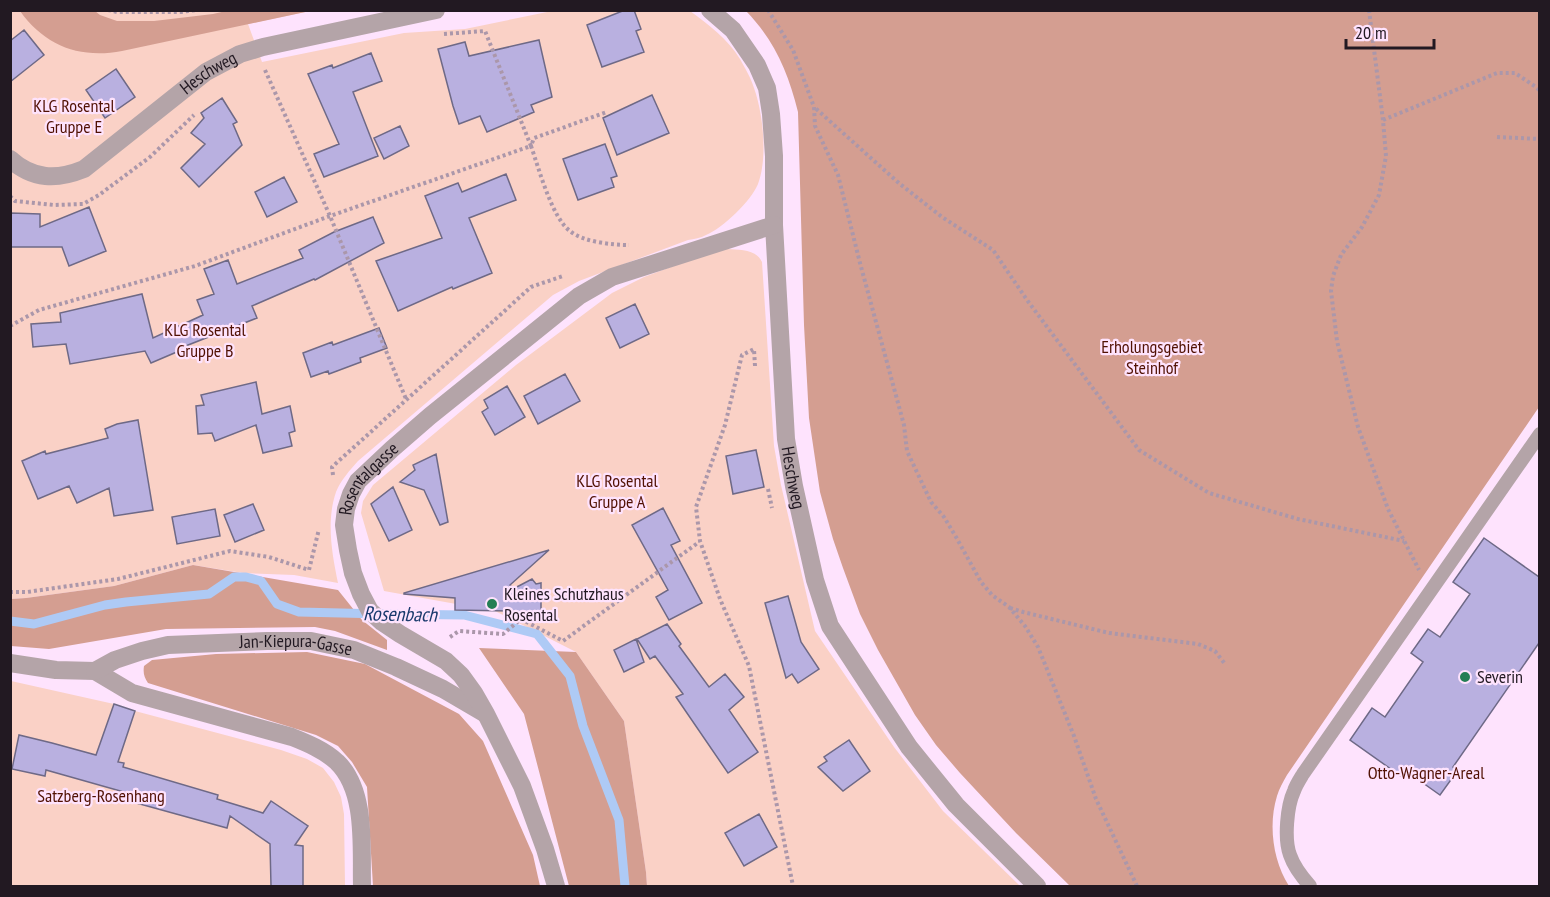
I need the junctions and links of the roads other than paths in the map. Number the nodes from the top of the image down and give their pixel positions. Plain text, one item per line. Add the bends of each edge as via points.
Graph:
1 (436, 10) edge
2 (710, 10) edge
3 (10, 159) edge
4 (774, 225) junction
5 (1539, 434) edge
6 (10, 663) edge
7 (94, 671) junction
8 (486, 714) junction
9 (362, 886) edge
10 (556, 886) edge
11 (1037, 886) edge
12 (1310, 886) edge

1 - 3 street, Heschweg via 240,54 206,72 84,169 69,175 45,176
2 - 4 street, Heschweg via 733,30 757,65 767,88 774,156
4 - 8 street, Rosentalgasse via 612,277 579,296 430,416 358,481 345,509 344,525 353,573 370,611 446,661 461,675
4 - 11 street, Heschweg via 786,439 815,580 830,626 909,747 956,804
5 - 12 lane via 1294,790 1287,825 1289,854
6 - 7 street, Jan-Kiepura-Gasse
7 - 8 street, Jan-Kiepura-Gasse via 114,660 168,645 311,641 354,650 396,667
7 - 9 street, Jan-Kiepura-Gasse via 132,693 292,738 337,762 353,789 359,809
8 - 10 street, Rosentalgasse via 522,786

